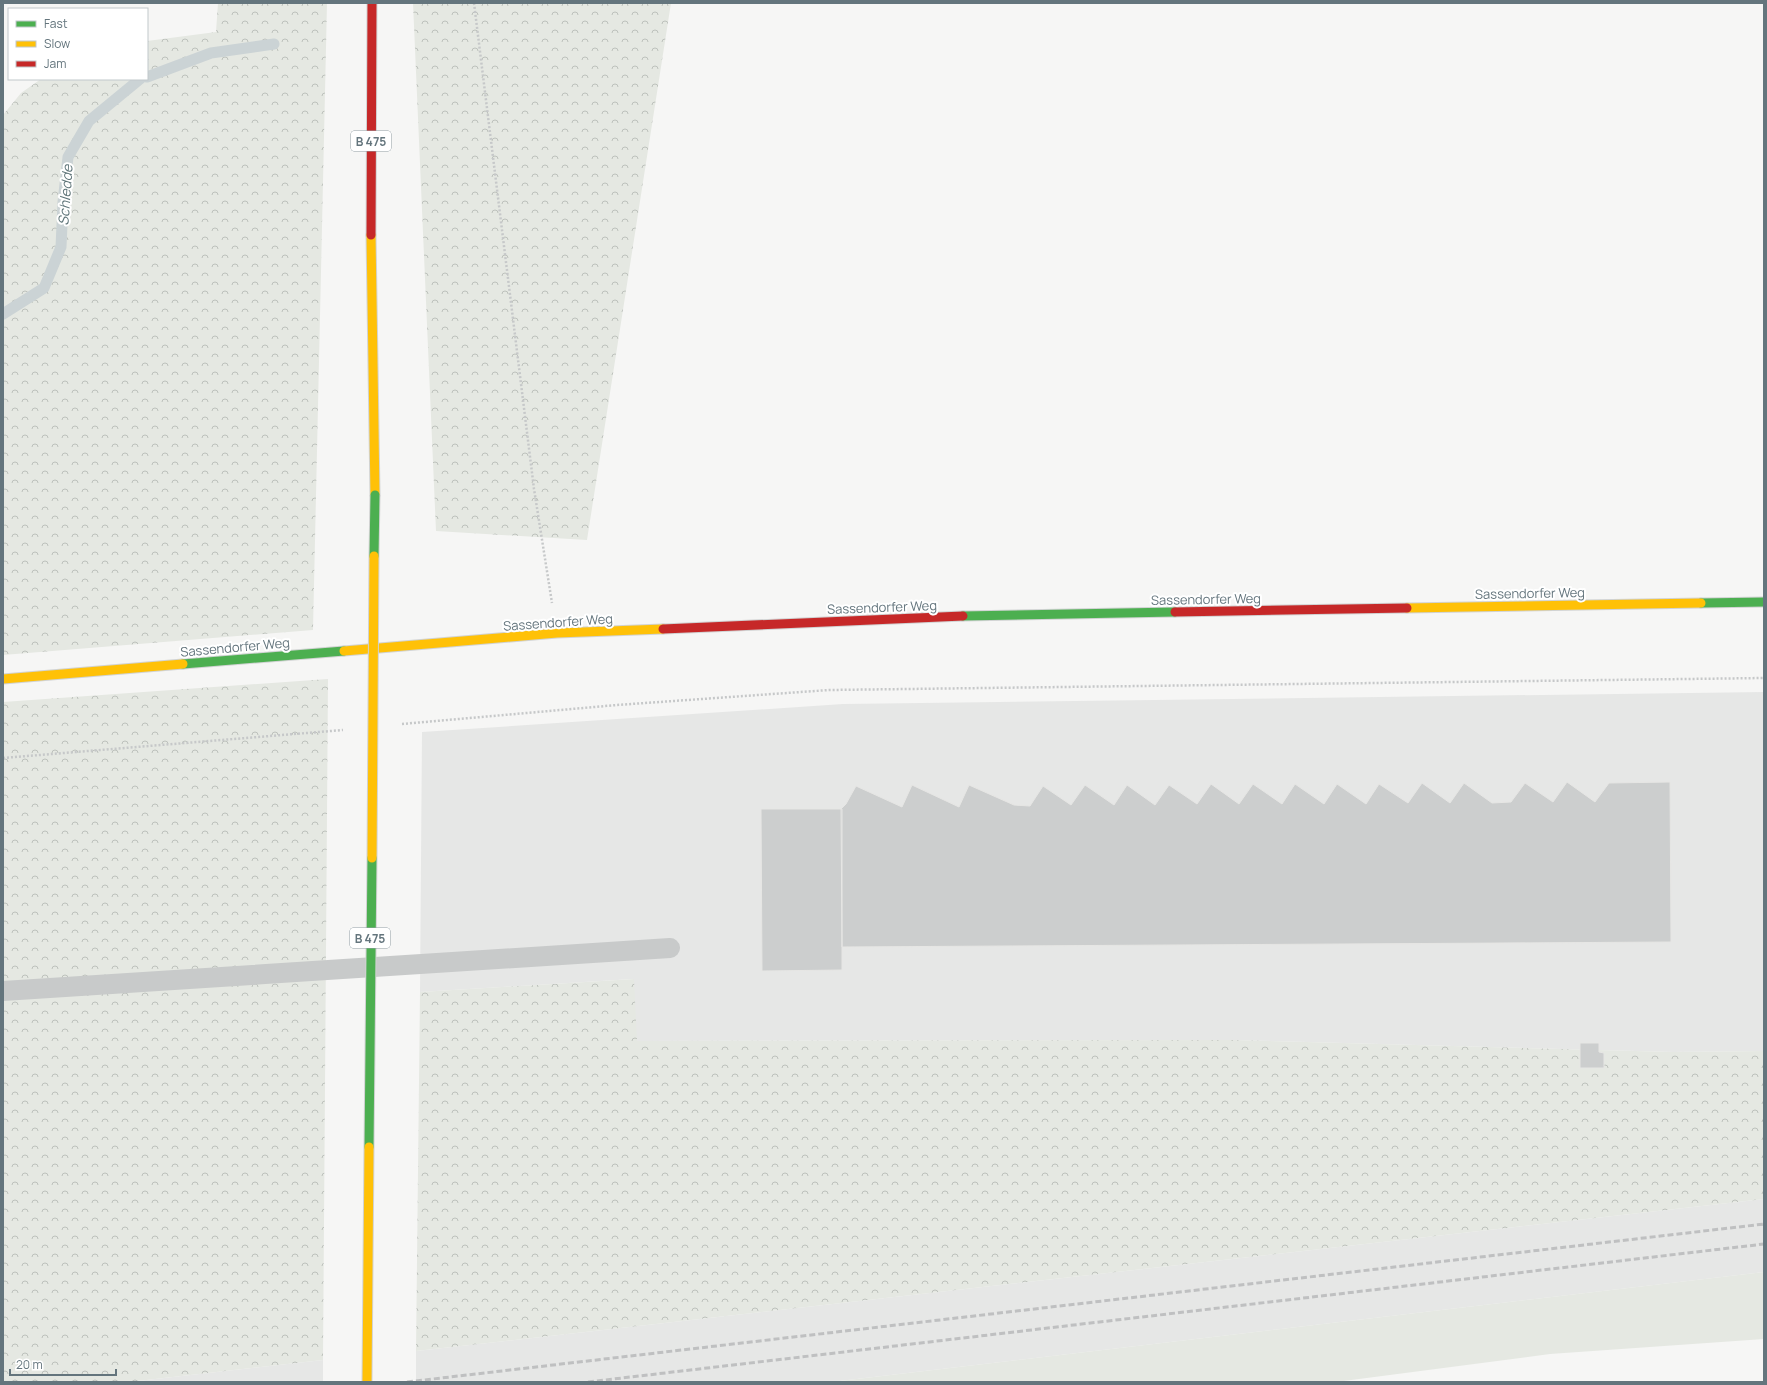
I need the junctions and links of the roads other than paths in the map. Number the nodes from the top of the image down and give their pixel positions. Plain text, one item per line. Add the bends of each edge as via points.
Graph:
1 (372, 3) edge
2 (1764, 602) edge
3 (3, 678) edge
4 (670, 948) dead end
5 (3, 991) edge
6 (366, 1382) edge

1 - 6 main road, B 475, bridge via 371,270 374,495
2 - 3 main road, Sassendorfer Weg via 961,616 557,633
4 - 5 lane

